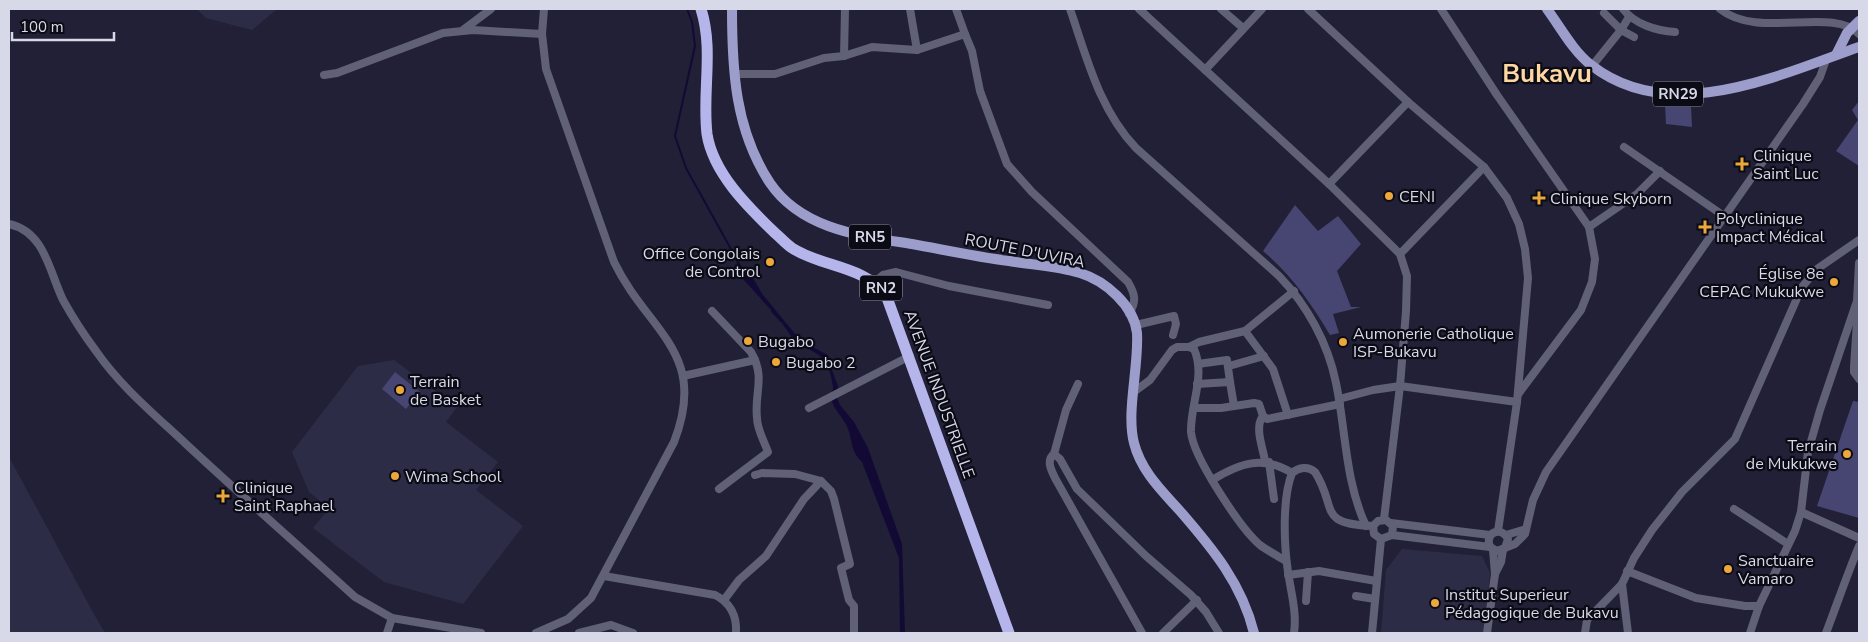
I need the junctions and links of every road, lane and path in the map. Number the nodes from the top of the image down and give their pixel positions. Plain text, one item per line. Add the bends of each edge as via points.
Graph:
1 (491, 9) edge
2 (544, 9) edge
3 (701, 9) edge
4 (732, 9) edge
5 (845, 9) edge
6 (910, 9) edge
7 (956, 9) edge
8 (1070, 9) edge
9 (1139, 9) edge
10 (1221, 9) edge
11 (1262, 9) edge
12 (1308, 9) edge
13 (1441, 9) edge
14 (1547, 9) edge
15 (1623, 9) edge
16 (1720, 9) edge
17 (1604, 13) dead end
18 (1629, 17) junction
19 (1243, 28) junction
20 (1857, 28) edge
21 (463, 30) junction
22 (1621, 30) junction
23 (1675, 32) dead end
24 (542, 34) junction
25 (966, 34) junction
26 (1634, 37) dead end
27 (1859, 48) edge
28 (917, 50) junction
29 (1836, 55) junction
30 (844, 56) junction
31 (1826, 60) junction
32 (1592, 66) junction
33 (1205, 70) junction
34 (734, 74) junction
35 (324, 75) dead end
36 (1408, 102) junction
37 (1624, 147) dead end
38 (1484, 167) junction
39 (1660, 171) junction
40 (1329, 184) junction
41 (1724, 216) junction
42 (9, 224) edge
43 (1589, 227) junction
44 (1859, 240) edge
45 (1400, 254) junction
46 (1859, 263) edge
47 (875, 282) junction
48 (1294, 291) junction
49 (1858, 301) junction
50 (1048, 305) dead end
51 (712, 311) dead end
52 (1129, 314) junction
53 (1136, 325) junction
54 (1245, 331) junction
55 (1173, 335) dead end
56 (1189, 347) junction
57 (910, 356) junction
58 (1264, 356) junction
59 (755, 360) junction
60 (1198, 364) junction
61 (1229, 366) junction
62 (683, 376) junction
63 (1859, 379) edge
64 (1230, 382) junction
65 (1078, 384) dead end
66 (1197, 384) junction
67 (1400, 386) junction
68 (1135, 391) junction
69 (1517, 398) junction
70 (1340, 402) junction
71 (1234, 406) junction
72 (809, 408) dead end
73 (1194, 408) junction
74 (1263, 416) junction
75 (1288, 416) junction
76 (1054, 454) junction
77 (1267, 462) junction
78 (1292, 473) junction
79 (755, 475) dead end
80 (1212, 480) junction
81 (821, 481) junction
82 (719, 489) dead end
83 (1274, 499) dead end
84 (1734, 509) dead end
85 (1801, 512) junction
86 (1387, 521) junction
87 (1370, 526) junction
88 (1526, 529) junction
89 (1498, 534) junction
90 (1392, 535) junction
91 (1859, 538) edge
92 (1381, 539) junction
93 (1788, 544) junction
94 (1859, 546) edge
95 (1491, 548) junction
96 (1504, 549) junction
97 (1286, 561) junction
98 (1308, 572) junction
99 (1627, 572) junction
100 (1495, 574) junction
101 (1288, 575) junction
102 (604, 576) junction
103 (1376, 581) junction
104 (1622, 584) junction
105 (1356, 596) dead end
106 (1375, 599) junction
107 (724, 600) junction
108 (1197, 600) junction
109 (1306, 601) dead end
110 (1759, 606) junction
111 (392, 618) junction
112 (387, 633) edge
113 (480, 633) edge
114 (541, 633) edge
115 (579, 633) edge
116 (632, 633) edge
117 (736, 633) edge
118 (854, 633) edge
119 (1009, 633) edge
120 (1142, 633) edge
121 (1164, 633) edge
122 (1219, 633) edge
123 (1254, 633) edge
124 (1294, 633) edge
125 (1372, 633) edge
126 (1487, 633) edge
127 (1585, 633) edge
128 (1628, 633) edge
129 (1750, 633) edge
130 (1826, 633) edge

1 - 21 street
2 - 24 street
3 - 47 highway, RN2 via 708,49 707,133 721,170 757,215 790,248
4 - 34 main road, ROUTE D'UVIRA / RN5
5 - 30 street
6 - 28 street
7 - 25 street
8 - 48 street via 1100,96 1117,128
9 - 33 street
10 - 19 street
11 - 19 street
12 - 36 street
13 - 43 street
14 - 32 main road, RN29 via 1572,45
15 - 18 street
16 - 20 street via 1731,17 1748,22 1817,23
17 - 22 street
18 - 22 street
18 - 23 street via 1662,31
19 - 33 street
20 - 29 main road
21 - 24 street
21 - 35 street via 430,37 396,52
22 - 26 street
22 - 32 street
24 - 62 street via 552,90 614,262 668,340
25 - 28 street
25 - 52 street via 980,91 1007,164 1032,192 1128,282 1135,295 1135,305
27 - 29 main road, RN29
28 - 30 street via 872,48
29 - 31 main road, RN29
30 - 34 street via 824,58 775,74
31 - 32 main road, RN29 via 1767,80 1687,94 1667,94 1621,83
31 - 41 street via 1820,77 1803,104
33 - 40 street
34 - 52 main road, ROUTE D'UVIRA / RN5 via 738,106 752,151 771,185 808,217 833,228 873,238 1081,273 1116,295
36 - 38 street
36 - 40 street
37 - 39 street
38 - 45 street
38 - 69 street via 1507,198 1519,224 1525,249 1528,278
39 - 41 street
39 - 43 street via 1637,194
40 - 45 street
41 - 88 street via 1546,472 1535,494
42 - 111 street via 20,226 42,248 76,323 123,383 355,597
43 - 69 street via 1595,259 1592,282 1580,310
44 - 99 street via 1817,270 1802,287 1735,439 1682,492 1652,530
45 - 67 street via 1407,276
46 - 49 street
47 - 50 street via 883,275 896,272
47 - 57 highway, AVENUE INDUSTRIELLE / RN2 via 886,295
48 - 54 street
48 - 70 street via 1320,339 1336,381
49 - 63 street via 1854,372
49 - 85 street via 1808,452
51 - 59 street
52 - 53 main road, ROUTE D'UVIRA
53 - 55 street via 1174,316
53 - 68 main road, ROUTE D'UVIRA
54 - 56 street
54 - 58 street
56 - 60 street via 1194,349
56 - 68 street via 1172,350 1150,380
57 - 72 street
57 - 119 highway, AVENUE INDUSTRIELLE / RN2
58 - 61 street
58 - 75 street via 1276,374
59 - 62 street
59 - 82 street via 760,381 757,421 768,452
60 - 61 street via 1227,360
60 - 66 street
61 - 64 street
62 - 102 street via 684,405 674,442
64 - 66 street
64 - 71 street
65 - 76 street
66 - 73 street
67 - 69 street
67 - 70 street via 1373,390
67 - 86 street
68 - 123 main road, ROUTE D'UVIRA via 1132,435 1146,470 1221,559 1245,603
69 - 89 street
70 - 75 street
70 - 87 street via 1356,503
71 - 73 street
71 - 74 street via 1259,404
73 - 80 street via 1193,443
74 - 75 street via 1267,419
74 - 77 street via 1259,429
76 - 108 street via 1090,503
76 - 120 street via 1050,466 1055,478
77 - 78 street
77 - 80 street via 1250,463
77 - 83 street
78 - 87 street via 1310,468 1319,478 1336,520
78 - 97 street via 1285,533
79 - 81 street via 794,474
80 - 97 street via 1254,538
81 - 107 street via 804,499 766,556 739,580
81 - 118 street via 831,490 850,564 841,568 849,600 854,606
84 - 93 street
85 - 91 street
85 - 93 street
86 - 87 street via 1378,521
86 - 89 street
86 - 90 street via 1393,529
87 - 92 street
88 - 89 street
88 - 96 street via 1521,539
89 - 95 street via 1488,538
89 - 96 street via 1508,539
90 - 92 street
90 - 95 street
92 - 103 street
93 - 110 street
94 - 130 street
95 - 96 street
95 - 100 street
96 - 100 street
97 - 101 street
98 - 101 street
98 - 103 street
98 - 109 street
99 - 104 street
99 - 110 street via 1696,598
100 - 126 street
101 - 124 street via 1296,622
102 - 107 street via 690,589
102 - 114 street via 592,598 579,612
103 - 106 street
104 - 127 street via 1587,620
104 - 128 street
105 - 106 street
106 - 125 street
107 - 117 street via 735,615
108 - 121 street
108 - 122 street
110 - 129 street
111 - 112 street
111 - 113 street
115 - 116 street via 611,626

